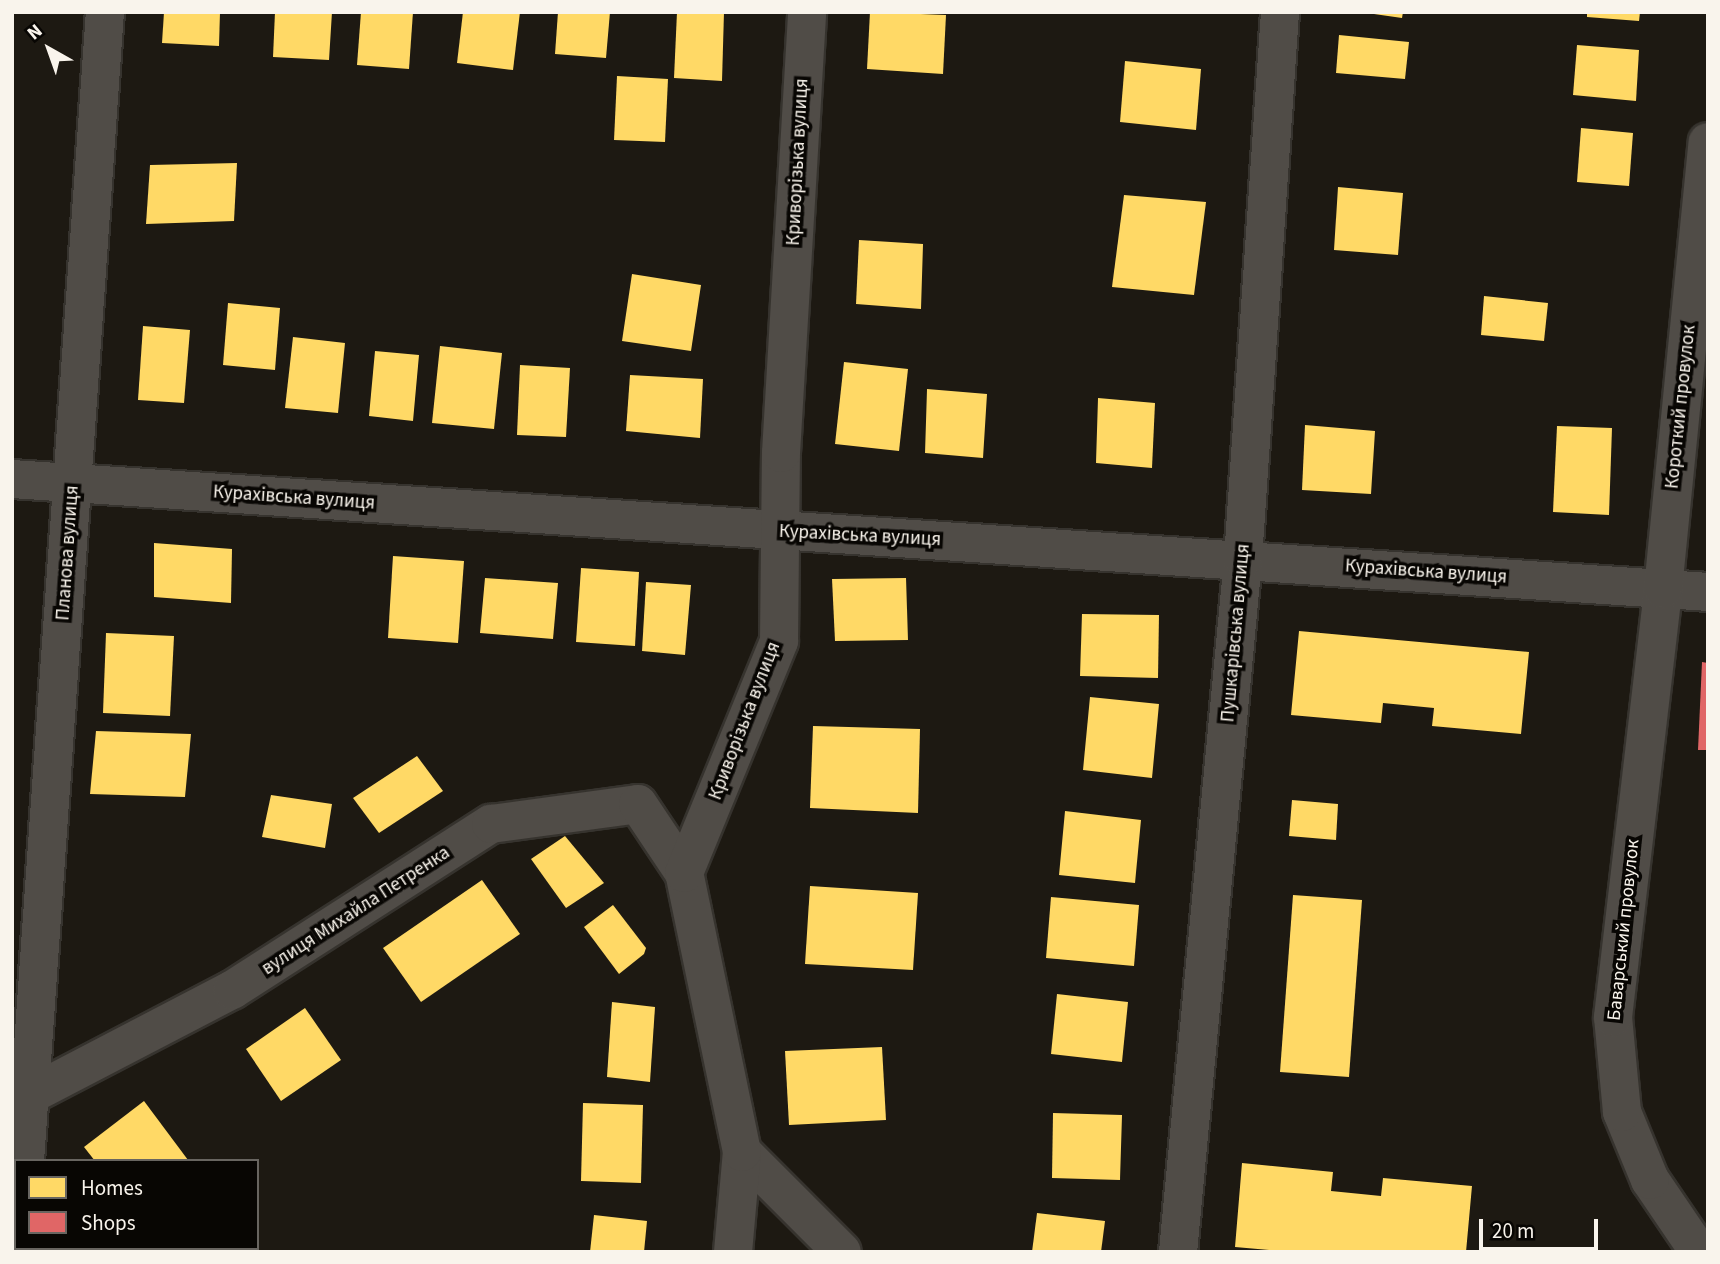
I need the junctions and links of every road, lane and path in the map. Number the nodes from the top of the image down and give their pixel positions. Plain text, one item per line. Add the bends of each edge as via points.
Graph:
1 (105, 12) edge
2 (807, 12) edge
3 (1280, 12) edge
4 (1708, 142) edge
5 (12, 479) edge
6 (74, 483) junction
7 (780, 531) junction
8 (1242, 559) junction
9 (1663, 589) junction
10 (1708, 592) edge
11 (684, 873) junction
12 (21, 1094) edge
13 (742, 1152) junction
14 (25, 1159) edge
15 (733, 1252) edge
16 (842, 1252) edge
17 (1178, 1252) edge
18 (1699, 1252) edge

1 - 6 street, Планова вулиця
2 - 7 street, Криворізька вулиця
3 - 8 street, Пушкарівська вулиця
4 - 9 street, Короткий провулок
5 - 6 street, Курахівська вулиця
6 - 7 street, Курахівська вулиця
6 - 12 street, Планова вулиця
7 - 8 street, Курахівська вулиця
7 - 11 street, Криворізька вулиця via 779,641
8 - 9 street, Курахівська вулиця
8 - 17 street, Пушкарівська вулиця
9 - 10 street, Курахівська вулиця
9 - 18 street, Баварський провулок via 1613,1017 1622,1112 1650,1180
11 - 12 street, вулиця Михайла Петренка via 638,804 491,824 232,990
11 - 13 street
12 - 14 street, Планова вулиця
13 - 15 street
13 - 16 street

